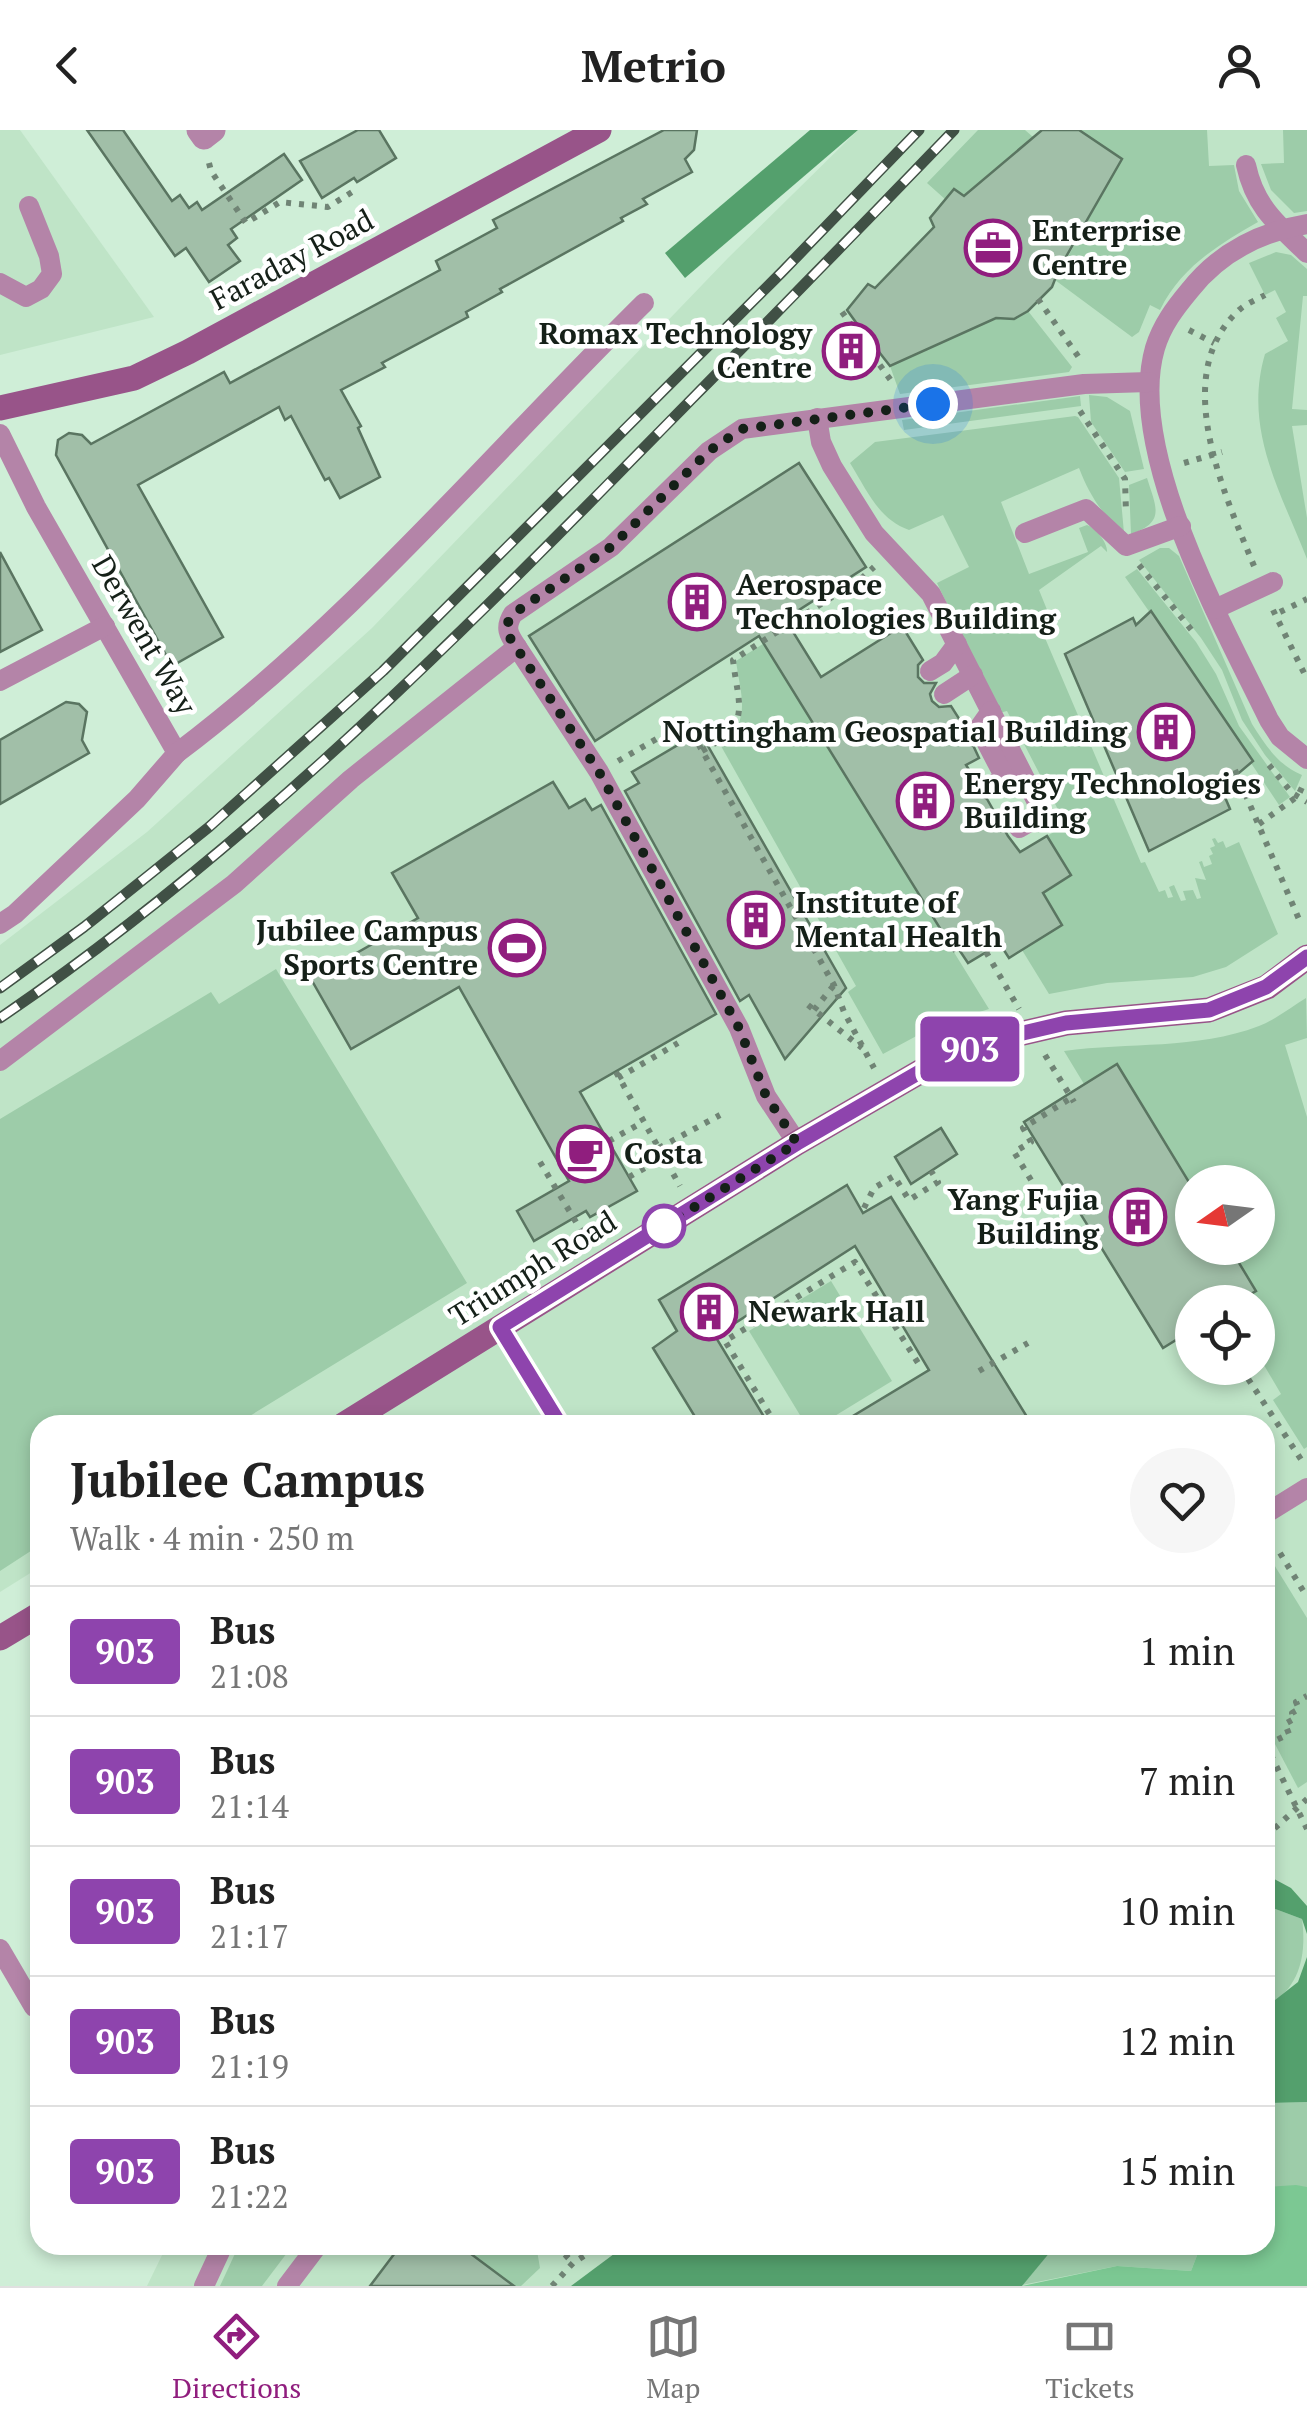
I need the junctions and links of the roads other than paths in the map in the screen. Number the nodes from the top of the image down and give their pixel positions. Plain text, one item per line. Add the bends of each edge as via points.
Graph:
1 (599, 130) edge
2 (561, 140) edge
3 (1246, 164) dead end
4 (28, 206) dead end
5 (1307, 224) edge
6 (1282, 230) junction
7 (1307, 253) edge
8 (0, 283) edge
9 (644, 303) dead end
10 (1150, 382) junction
11 (0, 408) edge
12 (817, 418) junction
13 (0, 434) edge
14 (1181, 526) junction
15 (1025, 533) dead end
16 (1268, 585) road end
17 (1215, 608) junction
18 (105, 626) junction
19 (956, 644) junction
20 (518, 647) junction
21 (930, 671) dead end
22 (973, 675) junction
23 (0, 681) edge
24 (944, 694) dead end
25 (991, 711) junction
26 (177, 752) junction
27 (1307, 759) edge
28 (991, 786) dead end
29 (1020, 828) dead end
30 (0, 924) edge
31 (1307, 957) edge
32 (0, 1061) edge
33 (797, 1143) junction
34 (500, 1327) junction
35 (359, 1415) edge
36 (554, 1415) edge
37 (1307, 1488) edge
38 (1275, 1508) edge
39 (30, 1620) edge
40 (0, 1638) edge
41 (0, 1949) edge
42 (30, 1999) edge
43 (219, 2255) edge
44 (311, 2255) edge
45 (204, 2286) edge
46 (288, 2286) edge

1 - 2 street, Faraday Road
2 - 11 street, Faraday Road via 134,378
3 - 6 lane via 1252,191
4 - 8 lane via 52,274 26,297
5 - 6 lane
6 - 7 lane
6 - 10 lane via 1228,254 1198,280 1166,319
9 - 26 lane via 354,602
10 - 12 lane via 1084,384
10 - 14 lane via 1152,428
12 - 19 lane via 832,466 874,533 932,594
12 - 20 lane via 742,429 724,438 611,547 513,614 508,635
13 - 18 lane, Derwent Way
14 - 15 lane via 1126,546 1086,509
14 - 17 lane
16 - 17 lane
17 - 27 lane via 1269,720
18 - 23 lane
18 - 26 lane, Derwent Way
19 - 21 lane
19 - 22 lane
20 - 32 lane via 351,779 234,884
20 - 33 lane via 599,772 739,1028 766,1096
22 - 24 lane
22 - 25 lane
25 - 28 lane via 979,728 1004,778
25 - 29 lane via 1043,814
26 - 30 lane, Derwent Way via 137,799
31 - 33 street, Triumph Road via 1266,987 1209,1010 1066,1023 969,1049 912,1074
33 - 34 street, Triumph Road
34 - 35 street, Triumph Road
34 - 36 lane
37 - 38 lane
39 - 40 street
41 - 42 lane
43 - 45 lane
44 - 46 lane

